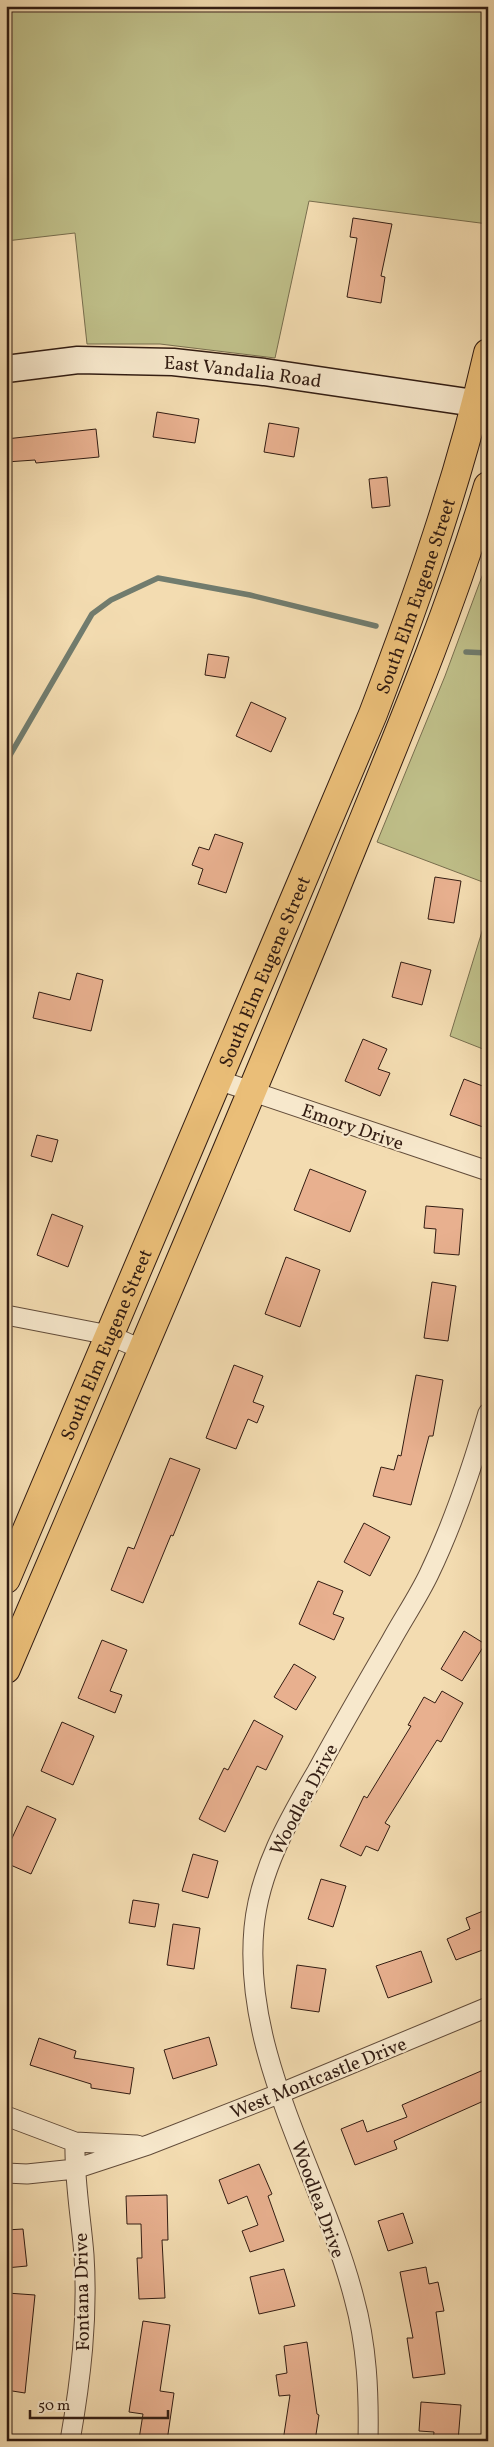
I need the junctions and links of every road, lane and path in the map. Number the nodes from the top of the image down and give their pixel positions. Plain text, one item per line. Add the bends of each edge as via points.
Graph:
1 (488, 353) edge
2 (6, 369) edge
3 (482, 404) edge
4 (488, 486) edge
5 (218, 1080) junction
6 (251, 1091) junction
7 (488, 1172) edge
8 (6, 1315) edge
9 (109, 1336) junction
10 (141, 1349) junction
11 (488, 1413) edge
12 (6, 1579) edge
13 (6, 1669) edge
14 (488, 2007) edge
15 (281, 2094) junction
16 (6, 2116) edge
17 (75, 2142) junction
18 (148, 2145) junction
19 (75, 2169) junction
20 (6, 2173) edge
21 (70, 2441) edge
22 (368, 2441) edge

1 - 3 main road, South Elm Eugene Street
2 - 3 street, East Vandalia Road via 78,360 173,362
3 - 5 main road, South Elm Eugene Street via 373,714
4 - 6 main road, South Elm Eugene Street via 413,699
5 - 6 street, Emory Drive
5 - 9 main road, South Elm Eugene Street
6 - 7 street, Emory Drive
6 - 10 main road, South Elm Eugene Street
8 - 9 street
9 - 10 street
9 - 12 main road, South Elm Eugene Street
10 - 13 main road, South Elm Eugene Street
11 - 15 street, Woodlea Drive via 469,1477 429,1574 287,1823 265,1874 254,1928 254,1979 259,2022
14 - 15 street, West Montcastle Drive
15 - 18 street, West Montcastle Drive
15 - 22 street, Woodlea Drive via 355,2299 369,2386
16 - 17 street, West Montcastle Drive
17 - 18 street, West Montcastle Drive
17 - 19 street, Fontana Drive
18 - 19 street, West Montcastle Drive
19 - 20 street, West Montcastle Drive
19 - 21 street, Fontana Drive via 84,2256 85,2334

